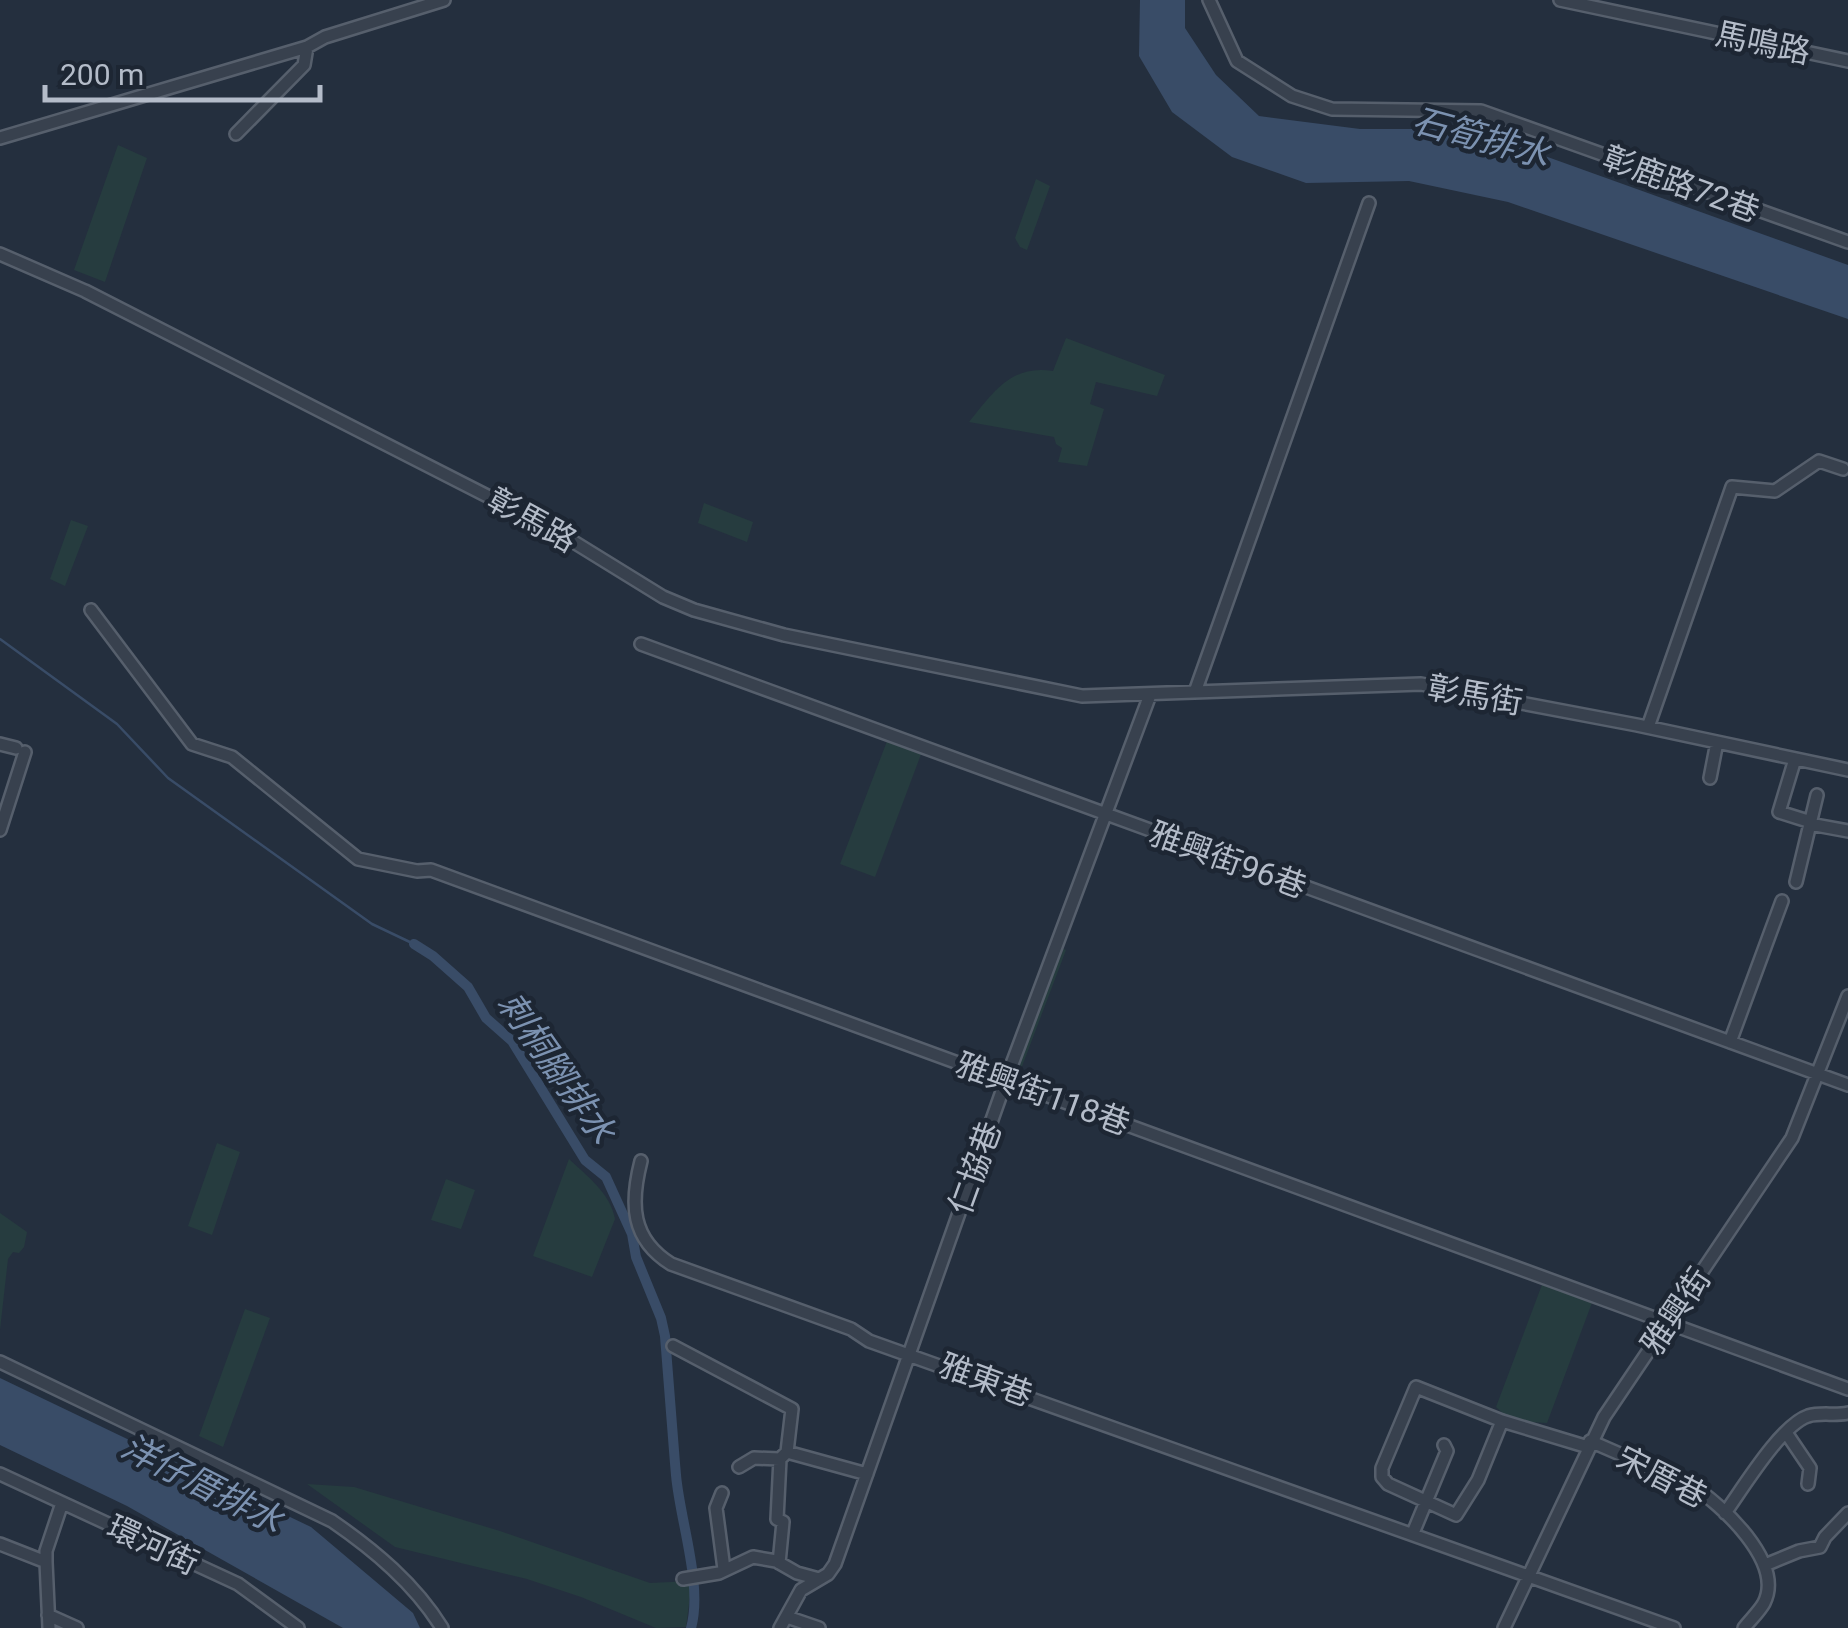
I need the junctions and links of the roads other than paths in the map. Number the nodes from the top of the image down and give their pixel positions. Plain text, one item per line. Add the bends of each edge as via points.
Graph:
1 (444, 0) edge
2 (1208, 0) edge
3 (1560, 0) edge
4 (307, 47) junction
5 (1848, 61) edge
6 (236, 134) dead end
7 (0, 138) edge
8 (1370, 203) dead end
9 (1848, 242) edge
10 (0, 254) edge
11 (1843, 468) dead end
12 (91, 610) dead end
13 (641, 644) dead end
14 (1195, 692) junction
15 (1150, 695) junction
16 (1095, 697) joint
17 (1648, 727) junction
18 (1717, 742) junction
19 (0, 744) edge
20 (1795, 759) junction
21 (1848, 770) edge
22 (1710, 778) dead end
23 (1818, 795) dead end
24 (1107, 816) junction
25 (1810, 823) junction
26 (0, 830) edge
27 (1848, 831) edge
28 (1796, 882) dead end
29 (1782, 902) dead end
30 (1848, 996) edge
31 (1730, 1042) junction
32 (1816, 1074) junction
33 (1006, 1080) junction
34 (1848, 1086) edge
35 (641, 1161) dead end
36 (1668, 1324) junction
37 (673, 1346) dead end
38 (908, 1353) junction
39 (0, 1362) edge
40 (1848, 1388) edge
41 (1848, 1413) edge
42 (1502, 1422) junction
43 (1788, 1434) junction
44 (1589, 1444) junction
45 (1444, 1445) dead end
46 (783, 1456) junction
47 (739, 1468) dead end
48 (0, 1474) edge
49 (867, 1474) junction
50 (1808, 1484) dead end
51 (722, 1493) dead end
52 (1427, 1502) junction
53 (62, 1504) junction
54 (1725, 1512) junction
55 (1848, 1513) edge
56 (1413, 1533) junction
57 (0, 1544) edge
58 (46, 1562) junction
59 (779, 1563) junction
60 (1765, 1566) junction
61 (724, 1570) junction
62 (1529, 1575) junction
63 (684, 1578) dead end
64 (820, 1579) junction
65 (49, 1621) edge
66 (784, 1622) edge
67 (76, 1628) edge
68 (298, 1628) edge
69 (442, 1628) edge
70 (819, 1628) edge
71 (1504, 1628) edge
72 (1674, 1628) edge
73 (1744, 1628) edge

1 - 4 street
2 - 9 street, 彰鹿路72巷 via 1237,61 1292,96 1332,108 1481,112
3 - 5 street, 馬鳴路
4 - 6 street via 304,65
4 - 7 street
8 - 14 street
10 - 16 street, 彰馬路 via 538,522 694,610 784,635
11 - 17 street via 1819,461 1775,491 1732,487
12 - 33 street, 雅興街118巷 via 192,744 232,757 358,859 431,870
13 - 24 street, 雅興街96巷
14 - 15 street, 彰馬街
14 - 17 street, 彰馬街 via 1422,684
15 - 16 street, 彰馬街
15 - 24 street, 仁協巷
17 - 18 street, 彰馬街
18 - 20 street, 彰馬街
18 - 22 street
19 - 26 street via 20,750
20 - 21 street, 彰馬街
20 - 25 street via 1779,812
23 - 25 street
24 - 31 street, 雅興街96巷
24 - 33 street, 仁協巷
25 - 27 street
25 - 28 street
29 - 31 street
30 - 32 street, 雅興街
31 - 32 street, 雅興街96巷
32 - 34 street, 雅興街96巷
32 - 36 street, 雅興街 via 1792,1138
33 - 36 street, 雅興街118巷
33 - 38 street, 仁協巷
35 - 38 street, 雅東巷 via 634,1205 651,1251
36 - 40 street, 雅興街118巷
36 - 44 street, 雅興街
37 - 46 street via 792,1409
38 - 49 street, 仁協巷
38 - 56 street, 雅東巷
39 - 69 street via 332,1521 400,1576
41 - 43 street via 1813,1414
42 - 44 street
42 - 52 street via 1456,1515
42 - 52 street via 1416,1387 1382,1473 1388,1484
43 - 50 street via 1810,1468
43 - 54 street
44 - 54 street, 宋厝巷 via 1691,1485
44 - 62 street, 雅興街
45 - 52 street
46 - 47 street via 754,1458
46 - 49 street
46 - 59 street
48 - 53 street, 環河街
49 - 64 street, 仁協巷 via 835,1564
51 - 61 street via 716,1508
52 - 56 street
53 - 58 street
53 - 68 street, 環河街 via 238,1584
54 - 60 street, 宋厝巷
55 - 60 street via 1820,1547
56 - 62 street, 雅東巷
57 - 58 street
58 - 65 street
59 - 61 street via 753,1557
59 - 64 street
60 - 73 street via 1766,1597
61 - 63 street
62 - 71 street, 雅興街
62 - 72 street, 雅東巷
64 - 66 street, 仁協巷 via 801,1590
65 - 67 street
66 - 70 street

